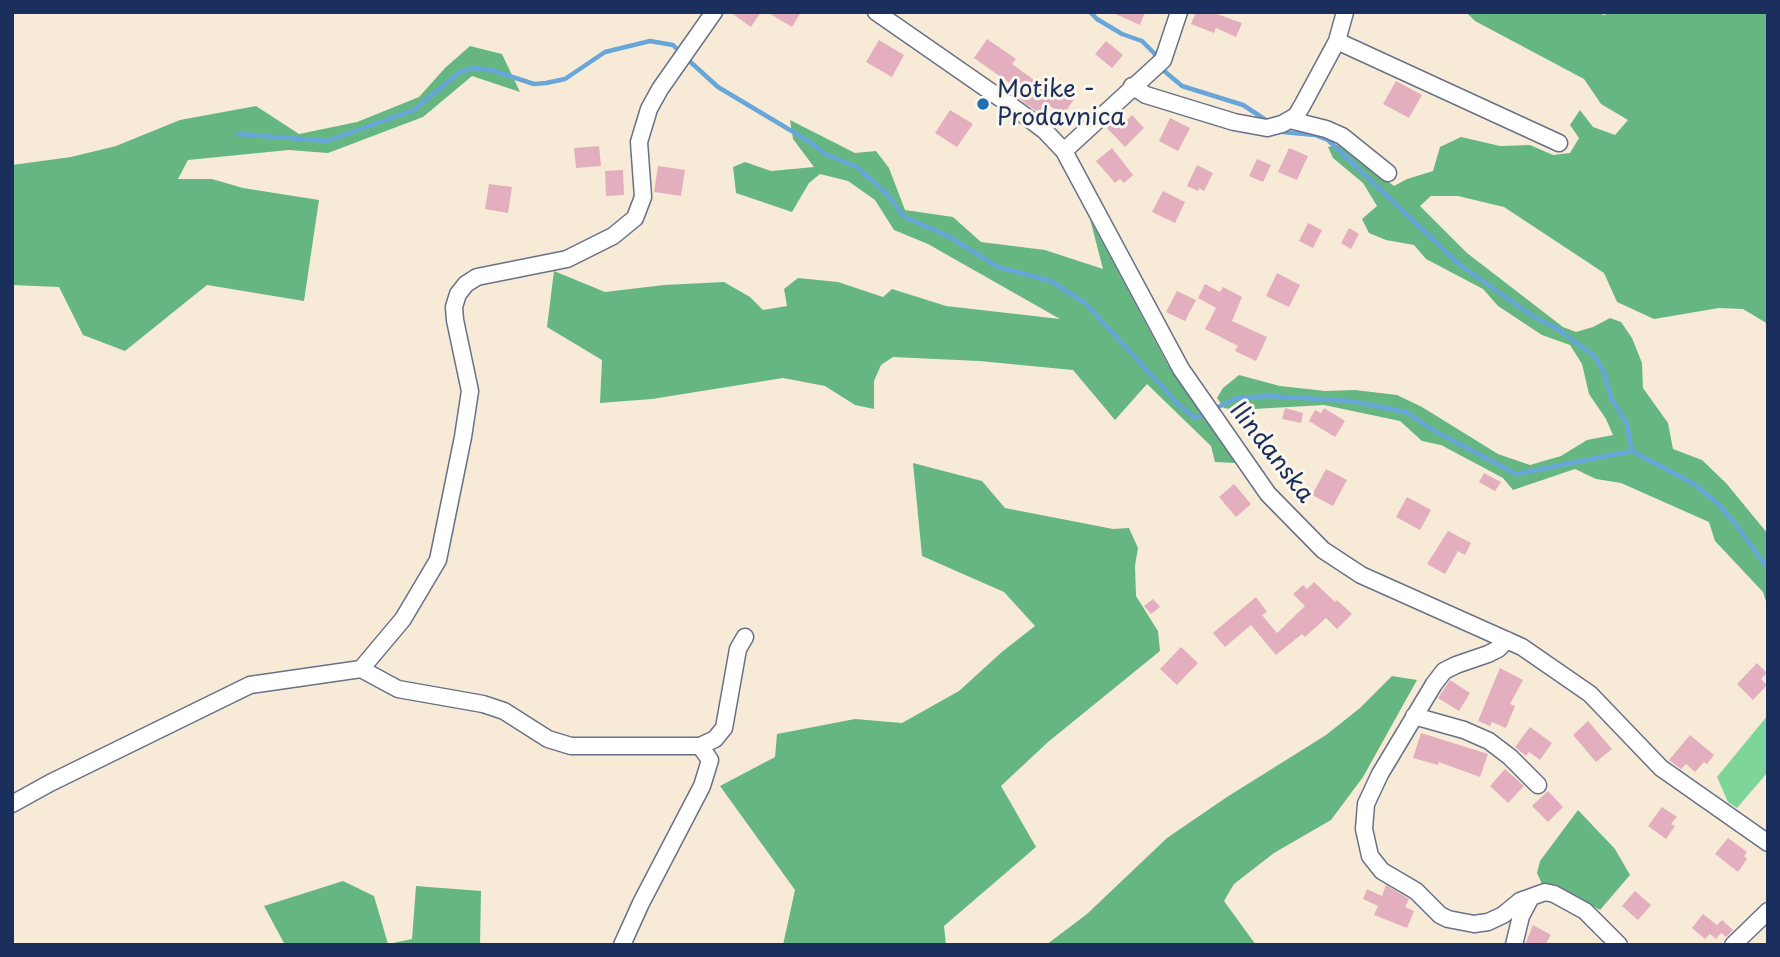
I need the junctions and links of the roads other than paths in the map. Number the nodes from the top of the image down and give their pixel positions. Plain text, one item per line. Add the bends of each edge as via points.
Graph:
1 (714, 12) edge
2 (876, 12) edge
3 (1179, 12) edge
4 (1345, 12) edge
5 (1337, 41) junction
6 (1132, 86) junction
7 (1279, 124) junction
8 (1559, 143) dead end
9 (1064, 150) junction
10 (1388, 173) dead end
11 (745, 637) dead end
12 (1507, 640) junction
13 (361, 669) junction
14 (1414, 716) junction
15 (701, 746) junction
16 (1538, 785) dead end
17 (12, 804) edge
18 (1768, 843) edge
19 (1530, 899) junction
20 (1768, 911) edge
21 (622, 945) edge
22 (1514, 945) edge
23 (1619, 945) edge
24 (1733, 945) edge

1 - 13 street via 649,108 639,142 643,197 635,218 612,236 567,259 477,277 458,294 455,320 470,391 438,560 403,619
2 - 9 street, Ilindanska via 1020,112
3 - 6 street via 1158,64
4 - 5 street
5 - 7 street via 1304,104
5 - 8 street
6 - 7 street via 1146,95 1234,122
6 - 9 street
7 - 10 street via 1326,129 1342,136
9 - 12 street, Ilindanska via 1181,369 1268,494 1323,550 1361,575
11 - 15 street via 738,649 724,729
12 - 14 street via 1488,654 1444,671
12 - 18 street, Ilindanska via 1574,682 1661,768
13 - 15 street via 398,689 504,711 548,739 571,746
13 - 17 street via 250,685
14 - 16 street via 1489,741
14 - 19 street via 1367,804 1366,844 1375,865 1416,891 1440,915 1462,923 1488,922
15 - 21 street via 710,760 702,786
19 - 22 street
19 - 23 street via 1545,892 1563,897 1585,911
20 - 24 street

